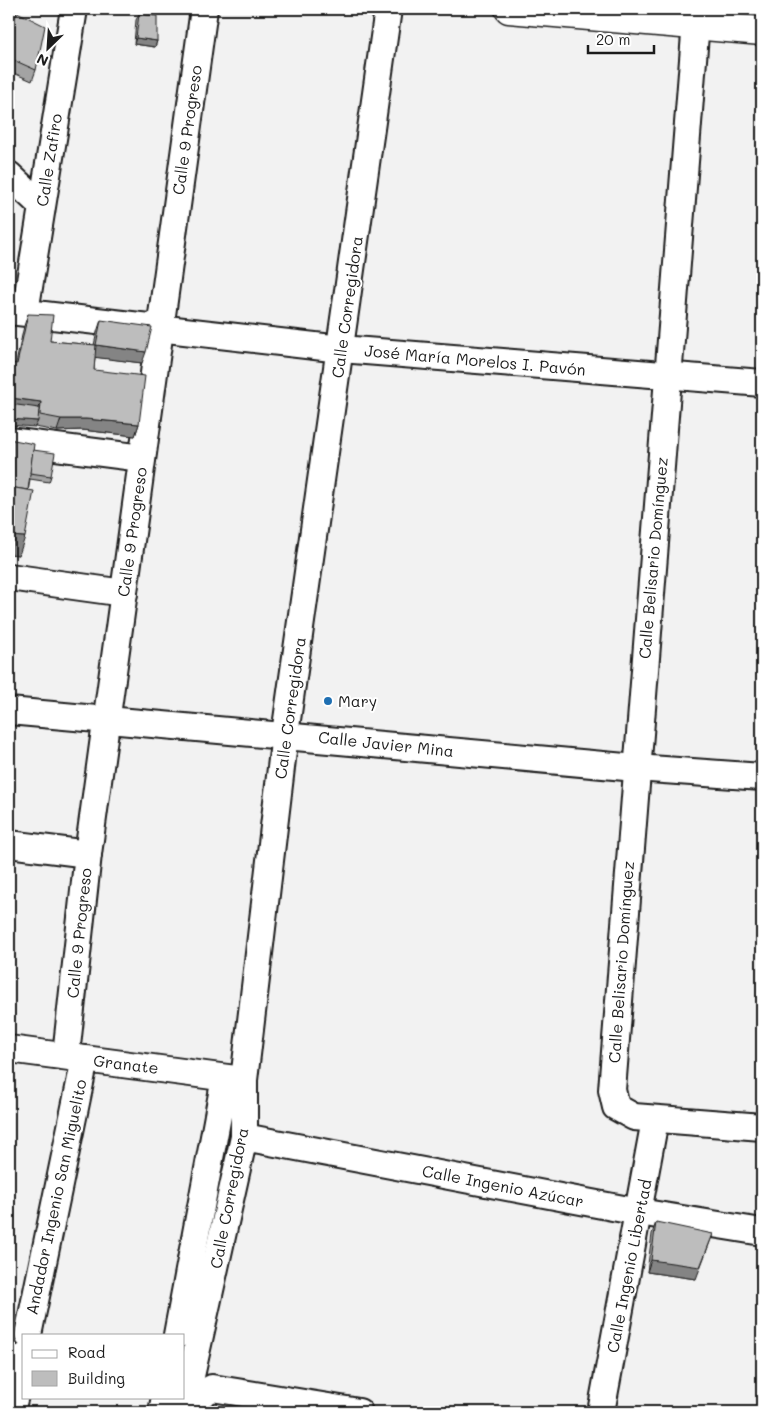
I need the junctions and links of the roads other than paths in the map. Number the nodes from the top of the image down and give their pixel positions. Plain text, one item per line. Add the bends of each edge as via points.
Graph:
1 (74, 9) edge
2 (204, 9) edge
3 (388, 9) edge
4 (509, 9) edge
5 (696, 18) edge
6 (762, 30) edge
7 (9, 175) edge
8 (41, 205) junction
9 (17, 311) edge
10 (160, 327) junction
11 (341, 349) junction
12 (668, 376) junction
13 (762, 383) edge
14 (9, 441) edge
15 (142, 458) junction
16 (9, 577) edge
17 (124, 593) junction
18 (9, 711) edge
19 (106, 720) junction
20 (285, 734) junction
21 (636, 768) junction
22 (762, 778) edge
23 (9, 844) edge
24 (88, 854) junction
25 (9, 1049) edge
26 (75, 1057) junction
27 (235, 1079) junction
28 (655, 1120) junction
29 (762, 1127) edge
30 (244, 1138) junction
31 (639, 1212) junction
32 (762, 1232) edge
33 (28, 1334) edge
34 (177, 1334) edge
35 (185, 1363) edge
36 (22, 1370) edge
37 (174, 1405) edge
38 (10, 1412) edge
39 (359, 1412) edge
40 (601, 1412) edge

1 - 8 street, Calle Zafiro
2 - 10 street, Calle 9 Progreso
3 - 11 street, Calle Corregidora
4 - 5 street
5 - 6 street
5 - 12 street, Calle Belisario Domínguez
7 - 8 street
8 - 9 street, Calle Zafiro
9 - 10 street, José María Morelos I. Pavón
10 - 11 street, José María Morelos I. Pavón
10 - 15 street, Calle 9 Progreso
11 - 12 street, José María Morelos I. Pavón
11 - 20 street, Calle Corregidora
12 - 13 street, José María Morelos I. Pavón
12 - 21 street, Calle Belisario Domínguez
14 - 15 street
15 - 17 street, Calle 9 Progreso
16 - 17 street
17 - 19 street, Calle 9 Progreso
18 - 19 street, Calle Javier Mina
19 - 20 street, Calle Javier Mina
19 - 24 street, Calle 9 Progreso
20 - 21 street, Calle Javier Mina
20 - 27 street, Calle Corregidora
21 - 22 street, Calle Javier Mina
21 - 28 street, Calle Belisario Domínguez via 612,1090 616,1107 634,1117
23 - 24 street
24 - 26 street, Calle 9 Progreso
25 - 26 street, Granate
26 - 27 street, Granate
26 - 33 street, Andador Ingenio San Miguelito
27 - 30 street, Calle Corregidora
27 - 34 street
28 - 29 street
28 - 31 street, Calle Ingenio Libertad
30 - 31 street, Calle Ingenio Azúcar
30 - 35 street, Calle Corregidora
31 - 32 street, Calle Ingenio Azúcar
31 - 40 street, Calle Ingenio Libertad
36 - 38 street
37 - 39 street via 212,1388

